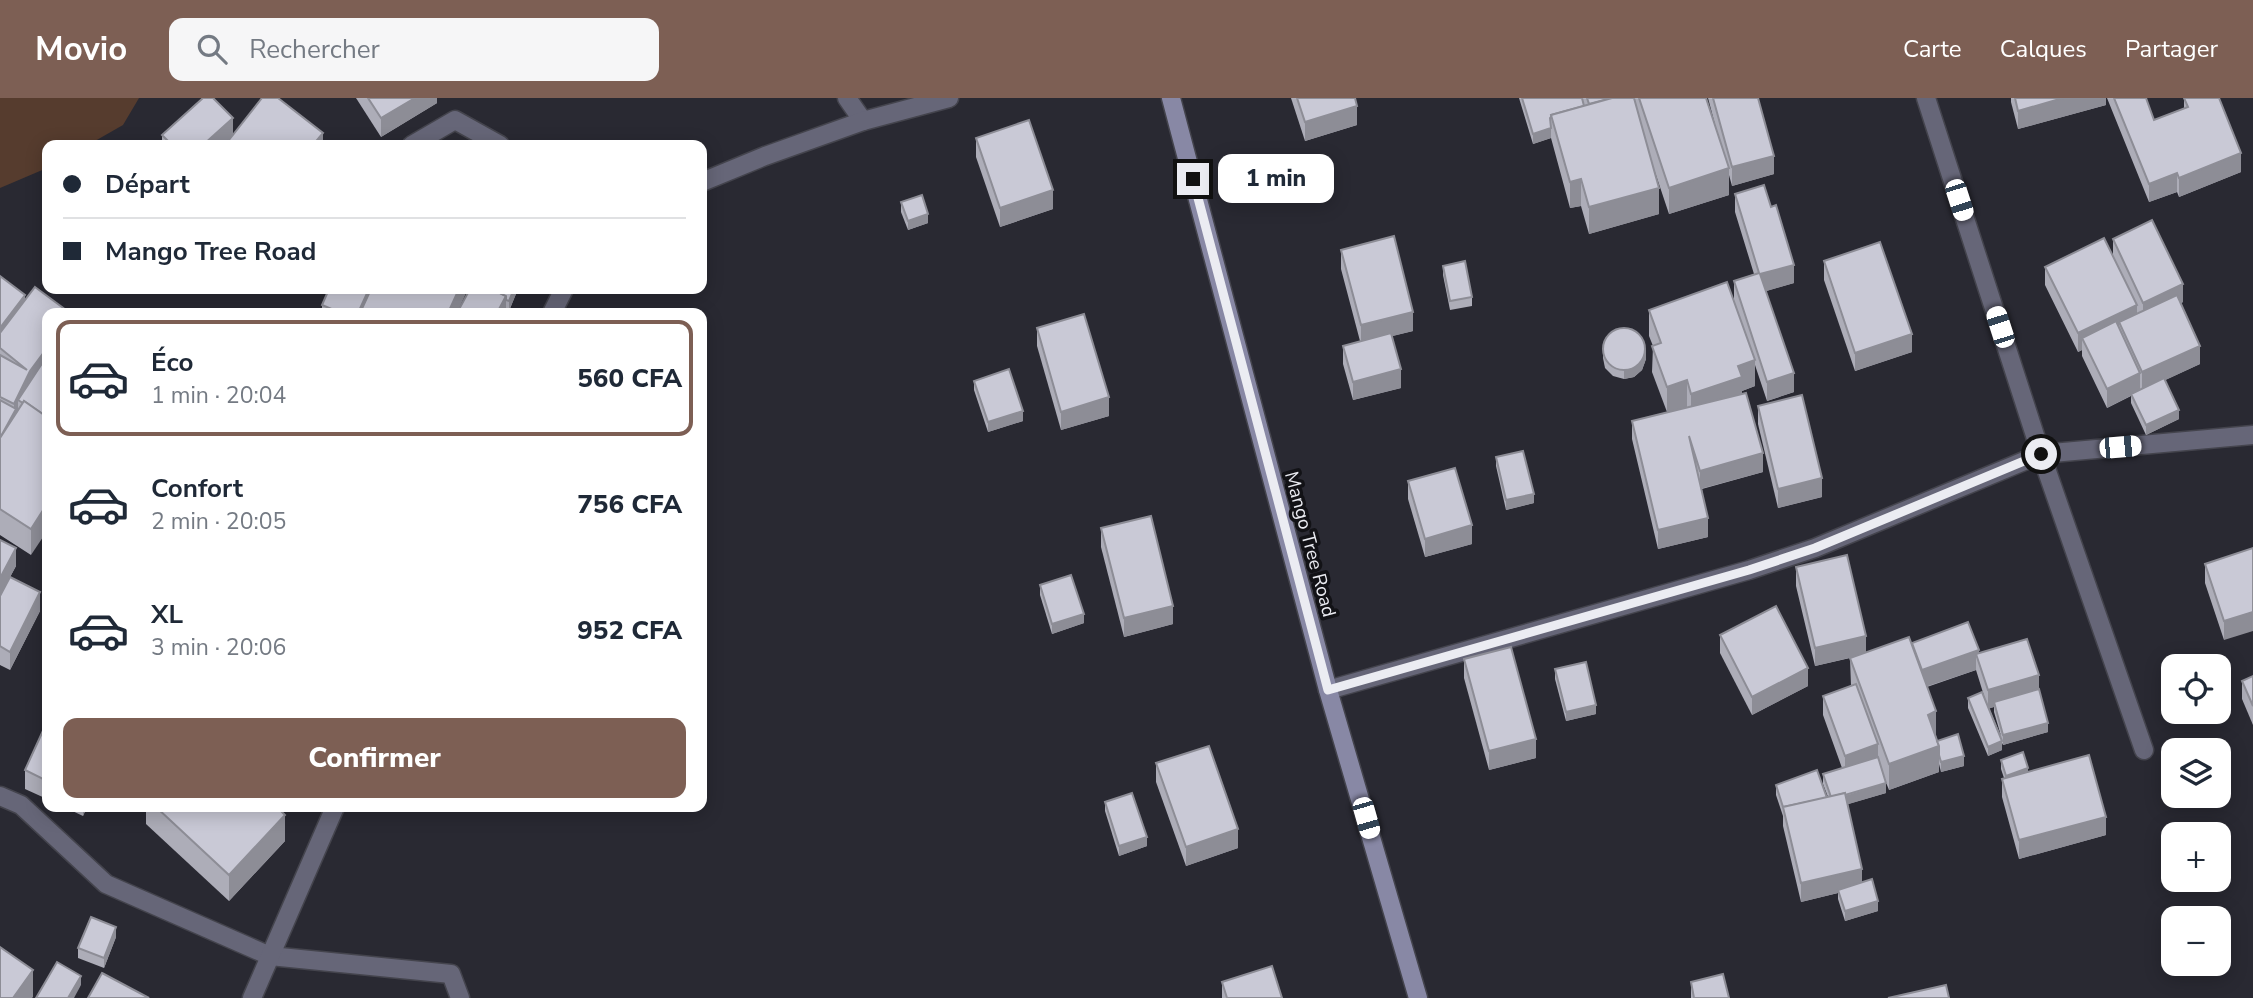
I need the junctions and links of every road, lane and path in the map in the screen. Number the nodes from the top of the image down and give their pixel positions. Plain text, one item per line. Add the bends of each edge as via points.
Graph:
1 (847, 98) edge
2 (948, 98) edge
3 (1171, 98) edge
4 (1926, 98) edge
5 (863, 121) junction
6 (421, 140) edge
7 (491, 140) edge
8 (707, 180) edge
9 (2253, 435) edge
10 (2041, 454) junction
11 (1328, 690) junction
12 (2144, 750) dead end
13 (0, 796) edge
14 (333, 812) edge
15 (270, 956) junction
16 (252, 998) edge
17 (460, 998) edge
18 (1418, 998) edge

1 - 5 street
2 - 5 street
3 - 11 main road, Mango Tree Road
4 - 10 street
5 - 8 street
6 - 7 street via 455,120
9 - 10 street
10 - 11 street via 1815,548 1749,570
10 - 12 street
11 - 18 main road, Mango Tree Road
13 - 15 street via 20,805 106,884
14 - 15 street
15 - 16 street
15 - 17 street via 451,974

